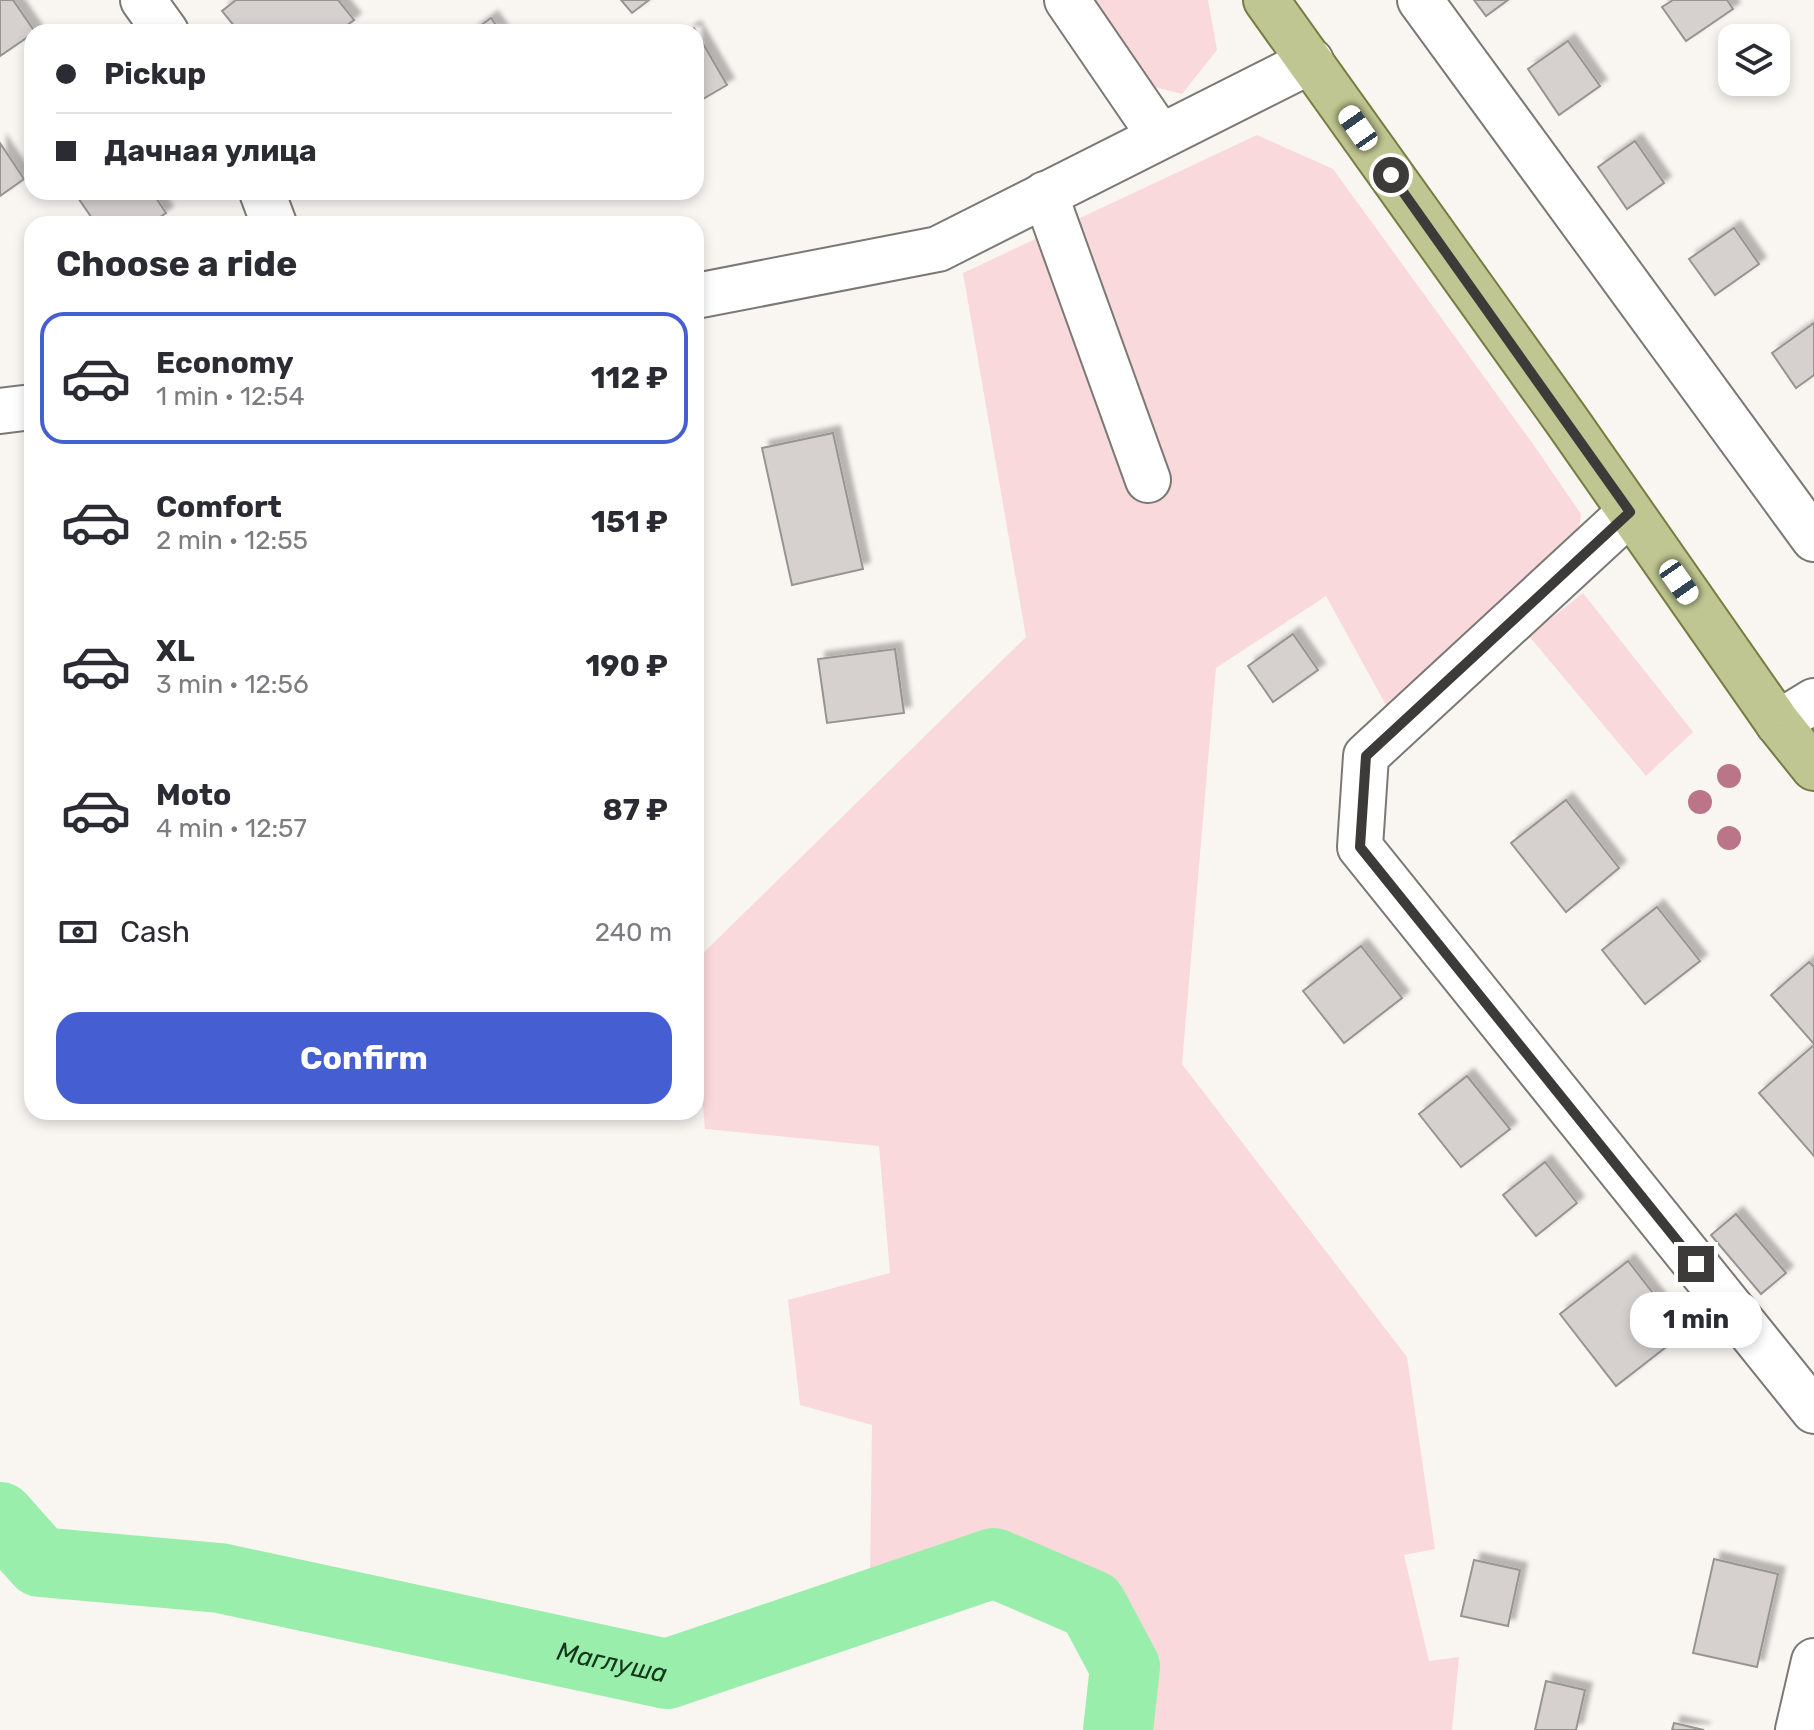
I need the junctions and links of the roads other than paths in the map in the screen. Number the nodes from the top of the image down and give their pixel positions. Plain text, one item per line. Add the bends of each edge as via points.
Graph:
1 (143, 0) edge
2 (1067, 0) edge
3 (1266, 0) edge
4 (1420, 0) edge
5 (160, 24) edge
6 (1311, 61) junction
7 (1160, 136) junction
8 (1045, 194) junction
9 (704, 294) edge
10 (24, 408) edge
11 (0, 411) edge
12 (1148, 480) dead end
13 (1630, 512) junction
14 (1814, 539) edge
15 (1796, 712) edge
16 (1814, 768) edge
17 (1814, 1411) edge
18 (1814, 1661) edge
19 (1798, 1730) edge

1 - 5 street
2 - 7 street
3 - 6 main road
4 - 14 street
6 - 7 street
6 - 13 main road
7 - 8 street
8 - 9 street via 938,249
8 - 12 street
10 - 11 street
13 - 15 main road
13 - 17 street via 1366,756 1360,847
15 - 16 main road
18 - 19 street

